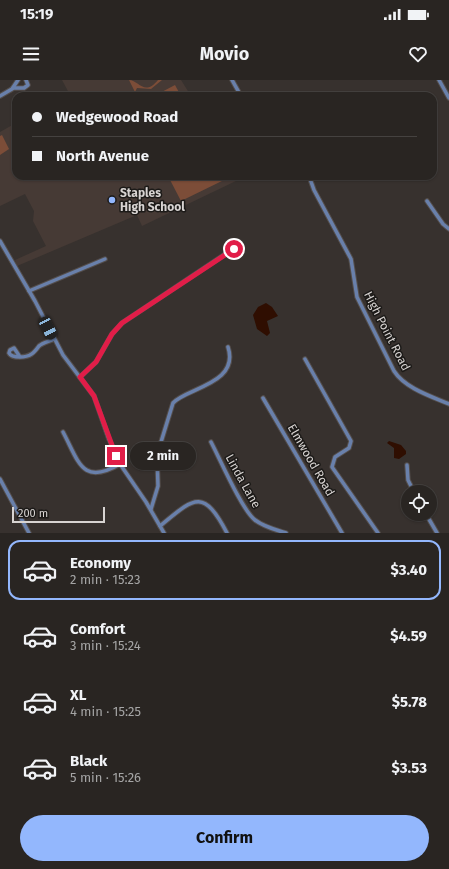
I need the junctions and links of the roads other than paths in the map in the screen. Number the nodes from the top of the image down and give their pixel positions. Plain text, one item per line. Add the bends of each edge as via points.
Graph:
1 (18, 80) edge
2 (26, 80) edge
3 (232, 80) edge
4 (439, 80) edge
5 (13, 88) junction
6 (240, 92) edge
7 (0, 96) edge
8 (449, 98) edge
9 (310, 180) edge
10 (427, 200) dead end
11 (449, 229) edge
12 (0, 241) edge
13 (236, 247) dead end
14 (105, 259) dead end
15 (29, 291) junction
16 (54, 339) junction
17 (228, 347) dead end
18 (20, 357) dead end
19 (305, 359) dead end
20 (80, 377) junction
21 (263, 398) dead end
22 (449, 404) edge
23 (64, 432) dead end
24 (211, 442) dead end
25 (120, 464) junction
26 (406, 465) dead end
27 (0, 479) edge
28 (410, 485) edge
29 (151, 509) junction
30 (430, 521) edge
31 (160, 526) junction
32 (29, 533) edge
33 (164, 533) edge
34 (227, 533) edge
35 (286, 533) edge
36 (342, 533) edge
37 (378, 533) edge
38 (437, 533) edge

1 - 5 street
2 - 5 street via 28,85 24,88
3 - 6 street
4 - 8 street
5 - 7 street
9 - 22 street, High Point Road via 351,259 357,297 394,371 399,379 408,385
10 - 11 street
12 - 15 street
13 - 20 street via 122,323 112,334 96,362
14 - 15 street
15 - 16 street
16 - 18 street via 40,346 34,353
16 - 20 street
17 - 29 street via 228,364 220,375 206,386 178,398 173,404 157,455 158,486
19 - 37 street via 351,440 349,448 335,457 332,467
20 - 25 street via 94,396
21 - 36 street, Elmwood Road
23 - 25 street via 81,466 87,471 96,474
24 - 35 street, Linda Lane via 254,520
25 - 29 street
26 - 28 street
27 - 32 street
29 - 31 street
30 - 38 street
31 - 33 street
31 - 34 street via 187,503 196,502 206,504 215,512

